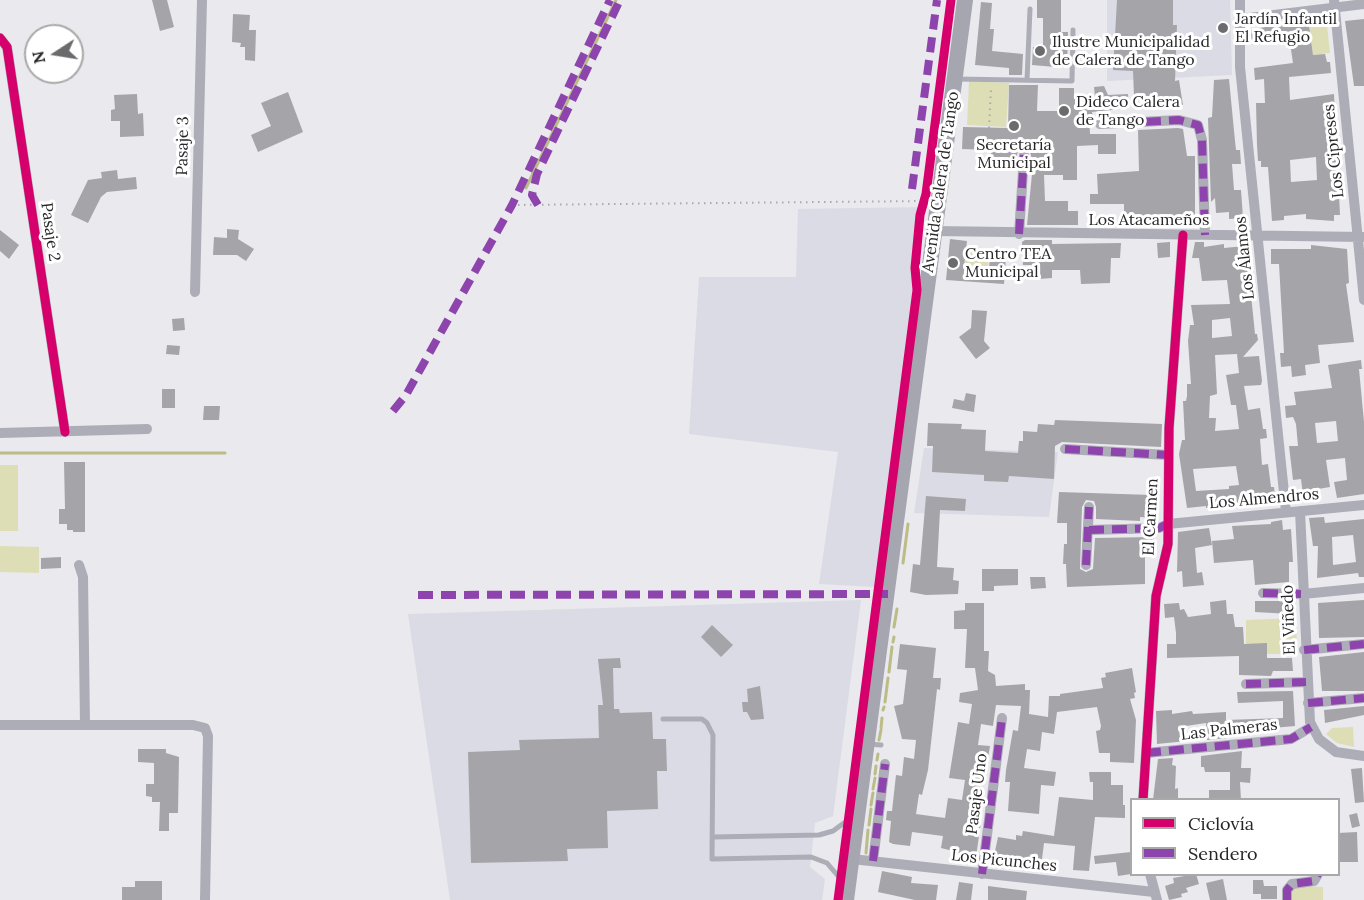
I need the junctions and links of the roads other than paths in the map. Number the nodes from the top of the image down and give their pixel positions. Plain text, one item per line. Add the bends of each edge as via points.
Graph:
1 (202, 0) edge
2 (965, 0) edge
3 (1240, 0) edge
4 (1335, 4) edge
5 (1364, 4) edge
6 (1030, 9) dead end
7 (1241, 19) junction
8 (1073, 30) dead end
9 (0, 38) edge
10 (955, 79) junction
11 (1027, 80) junction
12 (1100, 124) dead end
13 (1024, 155) dead end
14 (935, 231) junction
15 (1019, 234) junction
16 (1183, 235) junction
17 (1205, 235) junction
18 (1258, 235) junction
19 (1361, 237) edge
20 (195, 292) dead end
21 (1364, 300) edge
22 (147, 429) dead end
23 (65, 432) junction
24 (0, 433) edge
25 (1065, 449) dead end
26 (1168, 455) junction
27 (1364, 505) edge
28 (1089, 507) dead end
29 (1300, 511) junction
30 (1286, 512) junction
31 (1168, 524) junction
32 (1089, 530) junction
33 (79, 565) dead end
34 (1086, 565) dead end
35 (1364, 588) edge
36 (1263, 593) dead end
37 (1303, 594) junction
38 (1364, 644) edge
39 (1304, 650) junction
40 (1306, 682) junction
41 (1246, 684) dead end
42 (1364, 698) edge
43 (1308, 703) junction
44 (1002, 718) dead end
45 (663, 719) dead end
46 (0, 725) edge
47 (85, 725) junction
48 (1311, 727) junction
49 (1146, 753) junction
50 (1364, 756) edge
51 (885, 764) dead end
52 (1143, 798) edge
53 (858, 812) junction
54 (712, 837) junction
55 (852, 859) junction
56 (873, 861) junction
57 (982, 874) junction
58 (1150, 876) edge
59 (1317, 876) edge
60 (847, 894) edge
61 (1155, 896) edge
62 (205, 900) edge
63 (1287, 900) edge

1 - 20 street, Pasaje 3
2 - 10 main road, Avenida Calera de Tango
3 - 7 street, Los Álamos
4 - 5 street
4 - 7 street
4 - 19 street, Los Cipreses
6 - 11 lane
7 - 18 street, Los Álamos via 1240,67
8 - 11 lane via 1072,81
9 - 23 street, Pasaje 2 via 7,47
10 - 11 lane
10 - 14 main road, Avenida Calera de Tango
12 - 17 street via 1179,120 1198,125 1202,140
13 - 15 street
14 - 15 street, Los Atacameños
14 - 53 main road, Avenida Calera de Tango via 874,744
15 - 16 street, Los Atacameños
16 - 17 street, Los Atacameños
16 - 26 street, El Carmen
17 - 18 street, Los Atacameños
18 - 19 street, Los Atacameños
18 - 30 street, Los Álamos
19 - 21 street, Los Cipreses
22 - 23 street
23 - 24 street
25 - 26 street
26 - 31 street, El Carmen
27 - 29 street, Los Almendros
28 - 32 street
29 - 30 street, Los Almendros
29 - 37 street, El Viñedo
30 - 31 street, Los Almendros
31 - 32 street, Los Almendros via 1159,528
31 - 49 street, El Carmen via 1167,555 1156,596
32 - 34 street
33 - 47 street via 83,578
35 - 37 street
36 - 37 street
37 - 39 street, El Viñedo
38 - 39 street
39 - 40 street, El Viñedo
40 - 41 street
40 - 43 street, El Viñedo
42 - 43 street
43 - 48 street, El Viñedo
44 - 57 street, Pasaje Uno
45 - 54 lane via 702,719 713,735
46 - 47 street
47 - 62 street via 197,725 207,730
48 - 49 street, Las Palmeras via 1291,739
48 - 50 street via 1336,752
49 - 52 street, El Carmen
51 - 56 street
53 - 54 lane via 832,831 819,835
53 - 55 main road, Avenida Calera de Tango
54 - 60 lane via 712,859 811,857 832,866
55 - 56 street, Los Picunches
55 - 60 main road, Avenida Calera de Tango
56 - 57 street, Los Picunches
57 - 61 street, Los Picunches
58 - 61 street
59 - 63 street via 1314,881 1292,884

